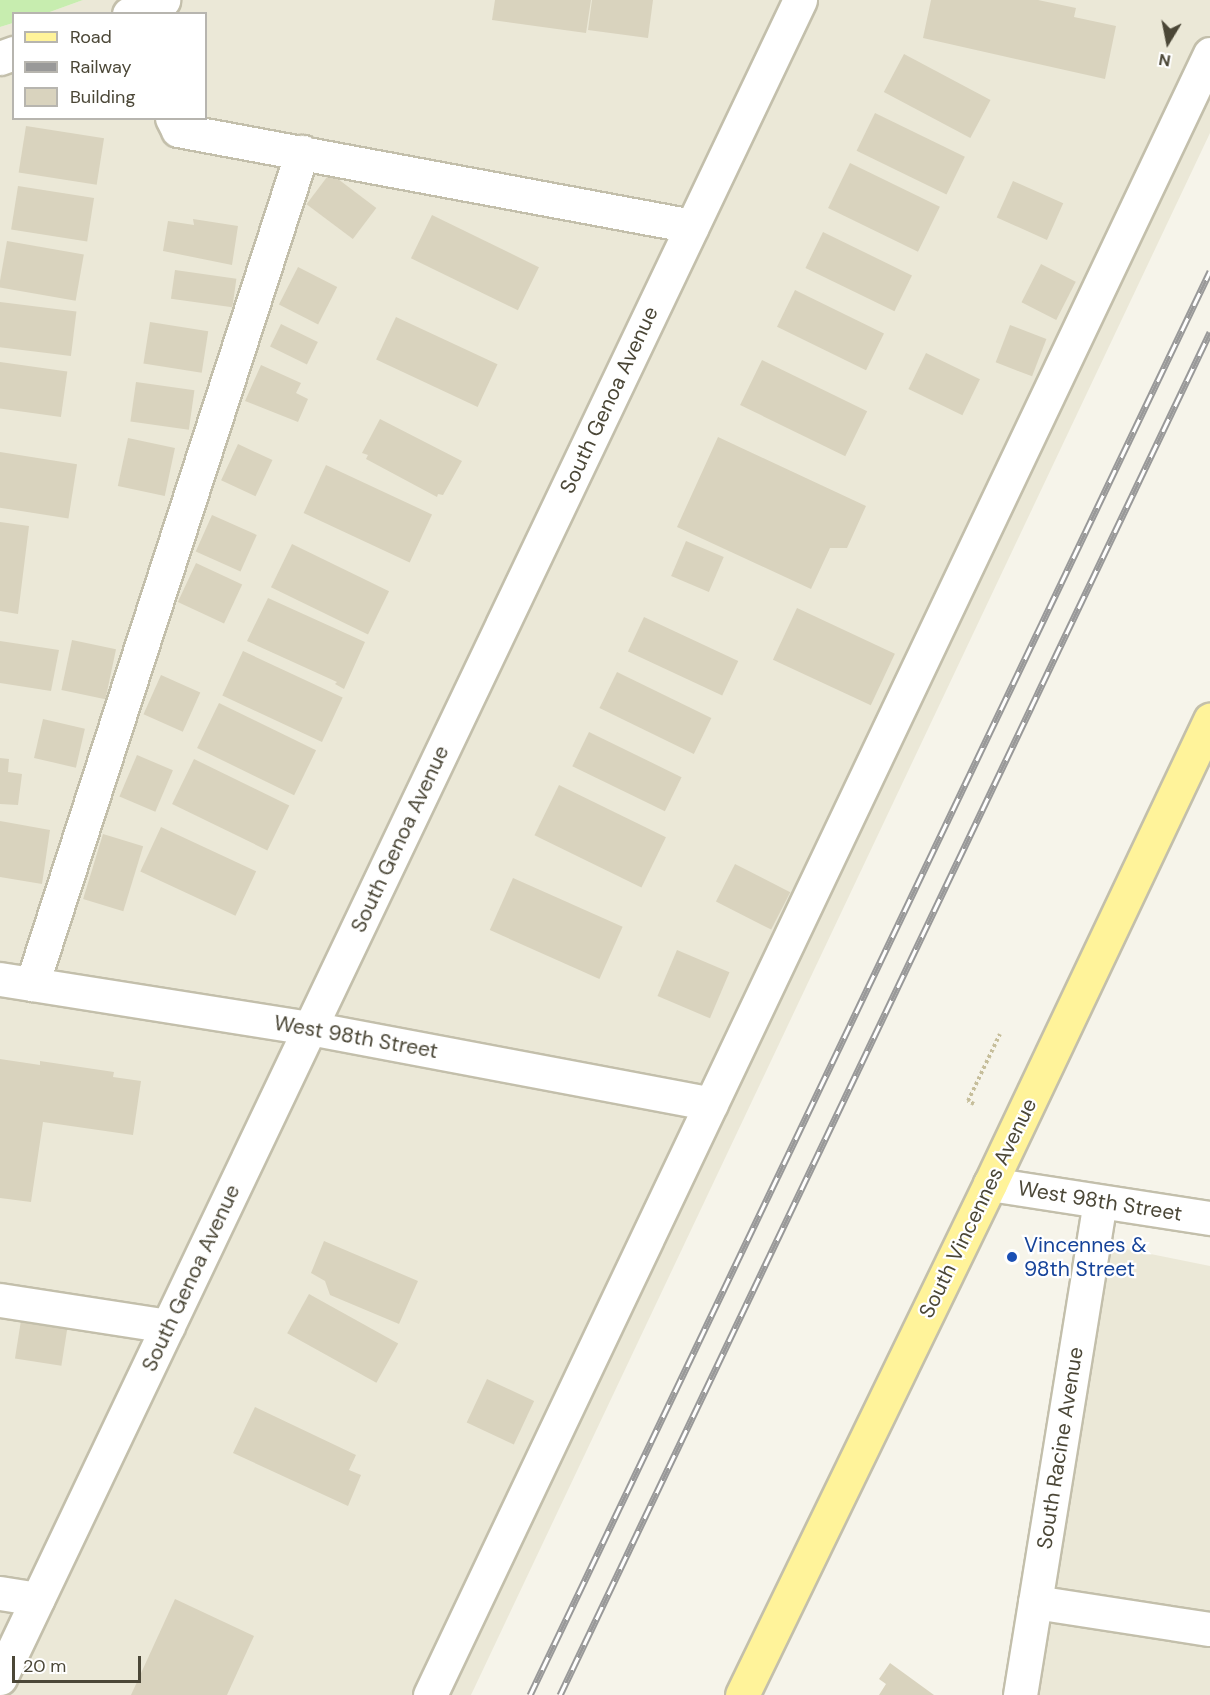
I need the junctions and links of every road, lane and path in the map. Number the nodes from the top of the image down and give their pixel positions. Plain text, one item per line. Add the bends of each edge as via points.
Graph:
1 (163, 0) edge
2 (800, 0) edge
3 (134, 12) edge
4 (1210, 54) edge
5 (173, 120) edge
6 (302, 152) junction
7 (693, 226) junction
8 (1210, 720) edge
9 (0, 979) edge
10 (32, 984) junction
11 (310, 1028) junction
12 (1000, 1034) dead end
13 (711, 1104) junction
14 (974, 1104) dead end
15 (990, 1184) junction
16 (1100, 1202) junction
17 (1210, 1218) edge
18 (0, 1300) edge
19 (168, 1326) junction
20 (0, 1593) edge
21 (38, 1599) junction
22 (1035, 1602) junction
23 (1210, 1629) edge
24 (0, 1678) edge
25 (430, 1695) edge
26 (742, 1695) edge
27 (1020, 1695) edge

1 - 3 street
2 - 7 street, South Genoa Avenue
4 - 13 street
5 - 6 street via 178,130
6 - 7 street
6 - 10 street
7 - 11 street, South Genoa Avenue
8 - 15 main road, South Vincennes Avenue
9 - 10 street, West 98th Street
10 - 11 street, West 98th Street
11 - 13 street, West 98th Street
11 - 19 street, South Genoa Avenue
12 - 14 path via 968,1101
13 - 25 street
15 - 16 street, West 98th Street
15 - 26 main road, South Vincennes Avenue
16 - 17 street, West 98th Street
16 - 22 street, South Racine Avenue
18 - 19 street
19 - 21 street, South Genoa Avenue
20 - 21 street
21 - 24 street, South Genoa Avenue
22 - 23 street
22 - 27 street, South Racine Avenue

